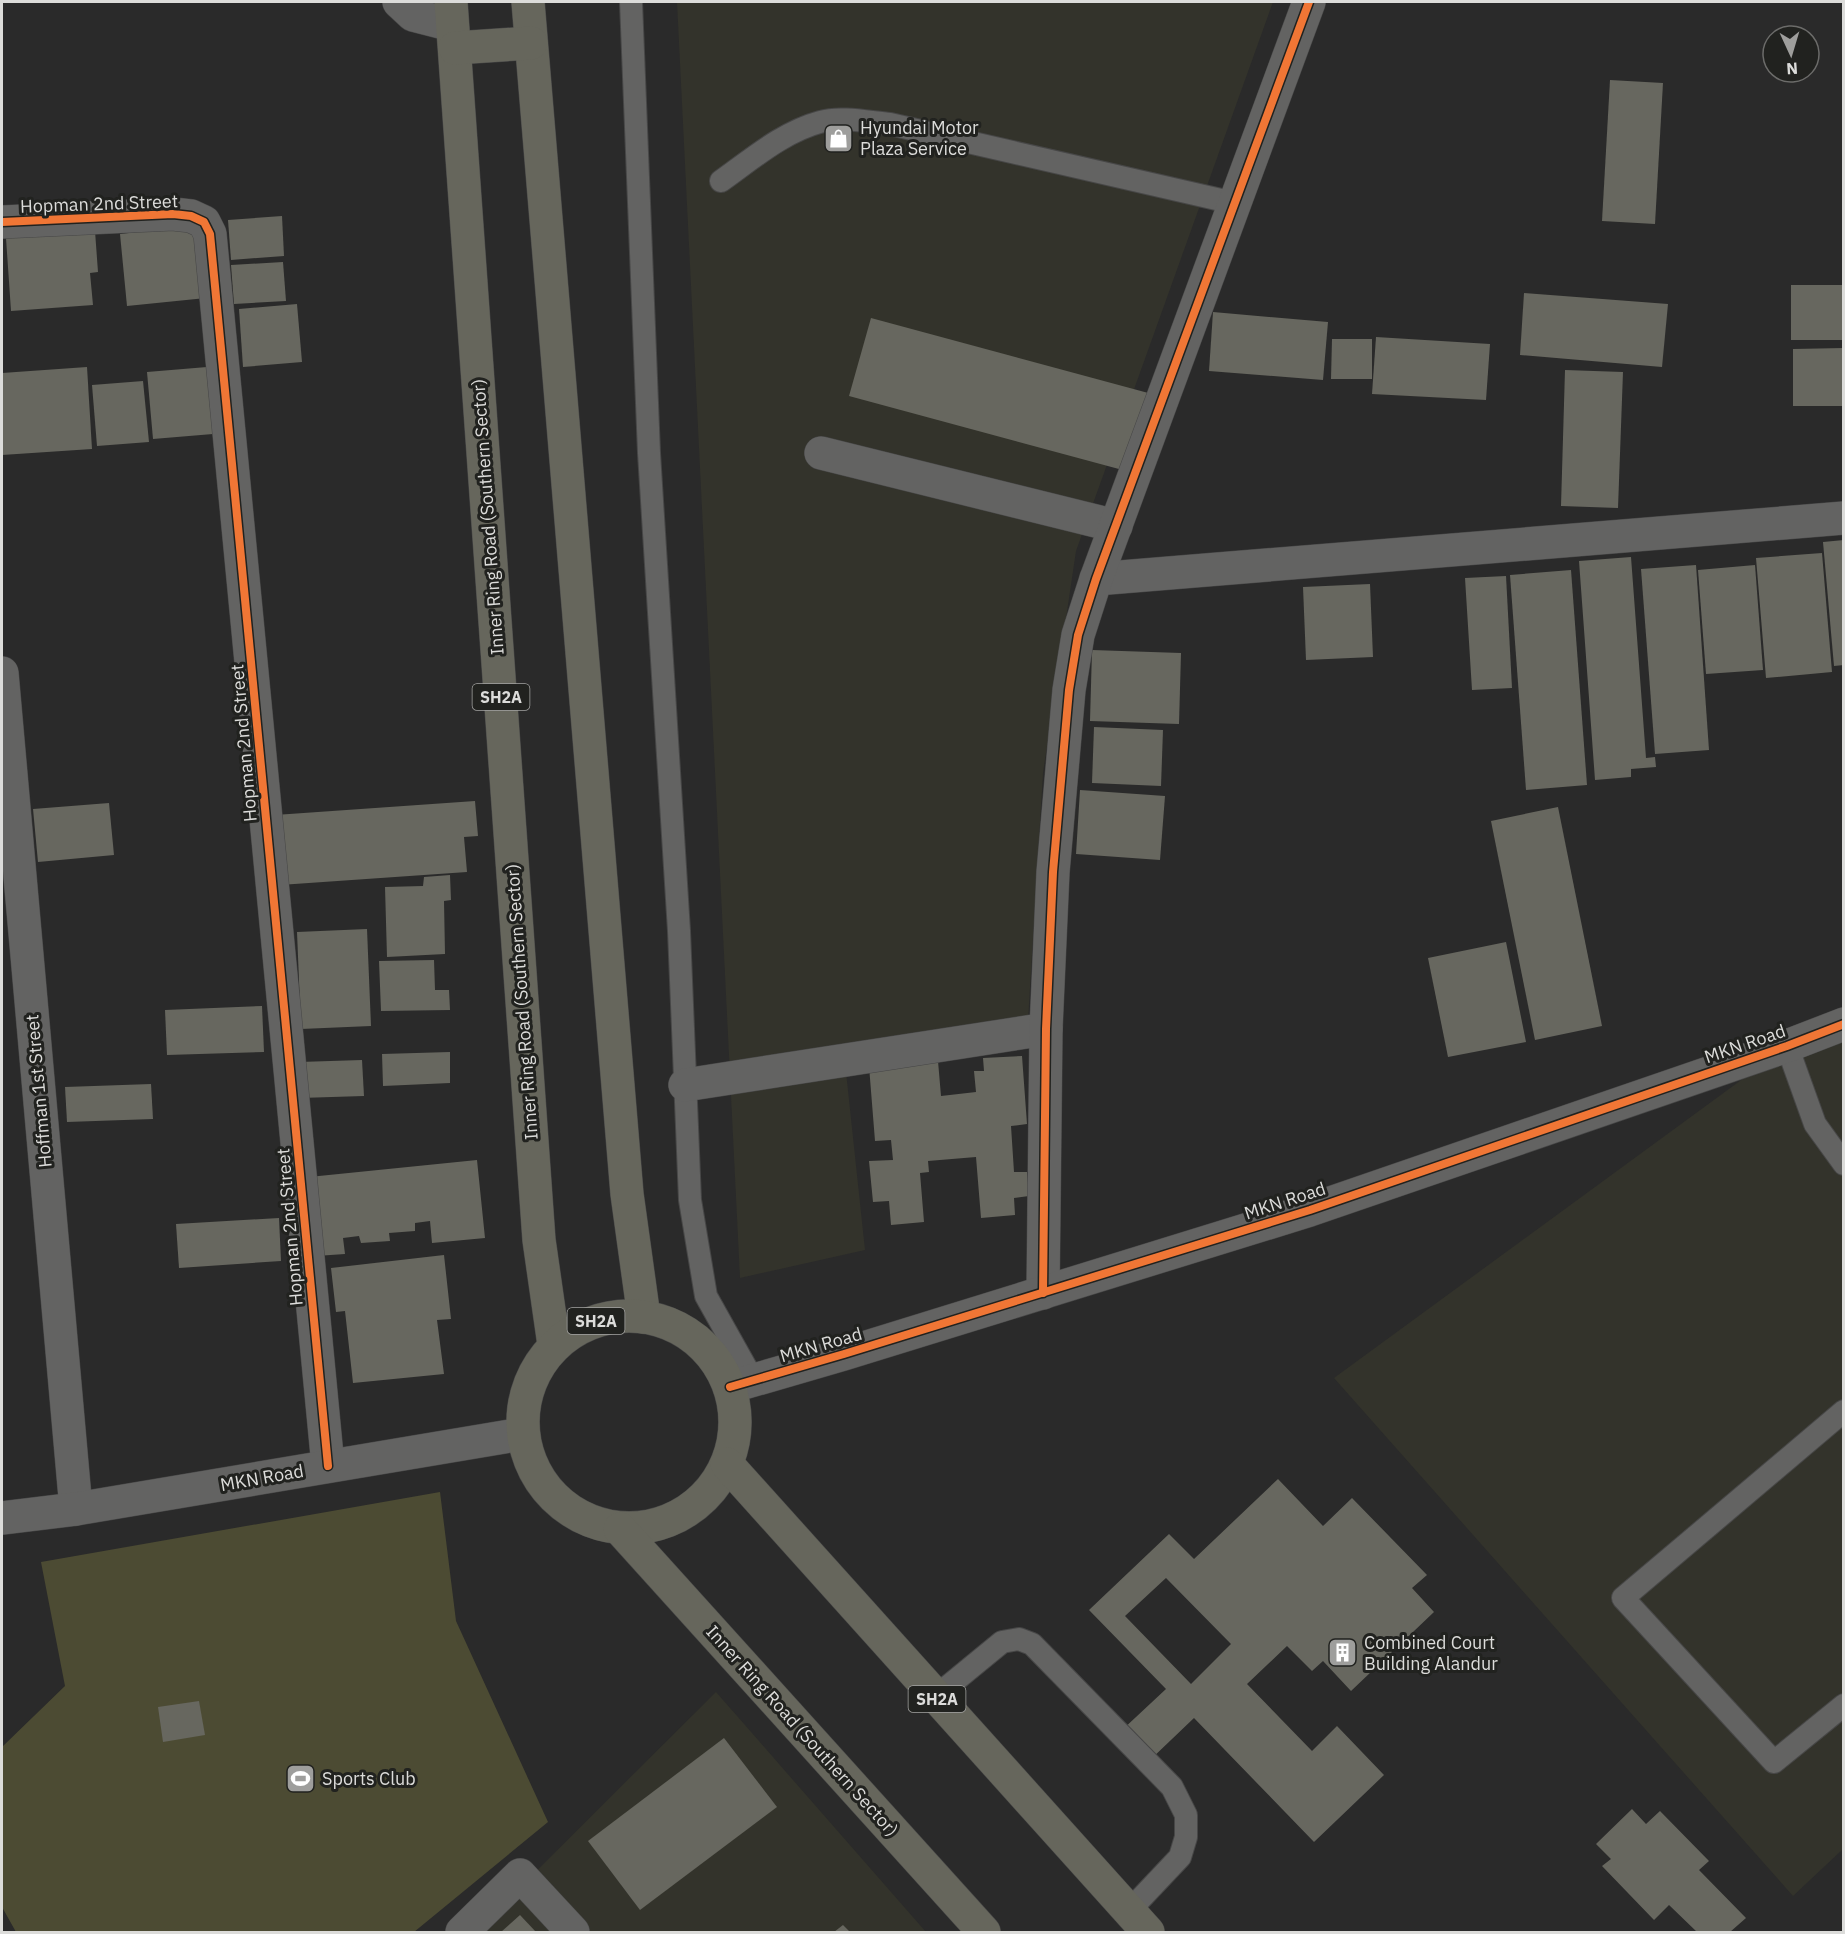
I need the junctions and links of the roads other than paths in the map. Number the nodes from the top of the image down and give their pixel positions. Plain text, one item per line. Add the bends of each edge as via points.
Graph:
1 (399, 2) edge
2 (528, 2) edge
3 (631, 2) edge
4 (1309, 2) edge
5 (453, 25) edge
6 (531, 44) junction
7 (721, 181) dead end
8 (1234, 202) junction
9 (2, 222) edge
10 (821, 453) dead end
11 (1844, 518) edge
12 (1116, 526) junction
13 (1096, 579) junction
14 (2, 673) edge
15 (1844, 1024) edge
16 (1046, 1029) junction
17 (1787, 1046) junction
18 (685, 1085) junction
19 (1844, 1164) edge
20 (1043, 1293) junction
21 (644, 1317) junction
22 (554, 1345) junction
23 (741, 1383) junction
24 (1844, 1411) edge
25 (522, 1434) junction
26 (727, 1464) junction
27 (327, 1466) junction
28 (76, 1509) junction
29 (2, 1518) edge
30 (620, 1528) junction
31 (935, 1697) junction
32 (1844, 1705) edge
33 (1138, 1922) edge
34 (462, 1932) edge
35 (573, 1932) edge
36 (984, 1932) edge

1 - 5 street via 413,15
2 - 6 main road, SH2A
3 - 18 lane via 650,453
4 - 8 street
5 - 6 main road
5 - 22 main road, Inner Ring Road (Southern Sector) / SH2A via 539,1240
6 - 21 main road, SH2A via 627,1194
7 - 8 lane via 784,137 821,122 850,120 890,124
8 - 12 street
9 - 27 street, Hopman 2nd Street via 172,214 204,222 210,234
10 - 12 street
11 - 13 street
12 - 13 street
13 - 16 street via 1078,635 1069,690 1053,872
14 - 28 street, Hoffman 1st Street
15 - 17 street, MKN Road
16 - 18 street
16 - 20 street
17 - 19 lane via 1815,1124
17 - 20 street, MKN Road via 1310,1210
18 - 23 lane via 690,1200 706,1296
20 - 23 street, MKN Road
21 - 22 main road, SH2A via 597,1321
21 - 23 main road, SH2A via 684,1331
22 - 25 main road, SH2A via 528,1384
23 - 26 main road, SH2A
24 - 32 lane via 1623,1598 1774,1762
25 - 27 street, MKN Road
25 - 30 main road, SH2A via 531,1467 547,1492 578,1516
26 - 30 main road, SH2A via 701,1501 663,1524
26 - 31 main road, SH2A
27 - 28 street, MKN Road
28 - 29 street, MKN Road
30 - 36 main road, Inner Ring Road (Southern Sector)
31 - 33 main road, SH2A
31 - 33 lane via 1002,1642 1019,1640 1032,1644 1172,1787 1186,1815 1186,1837 1180,1857
34 - 35 street via 520,1875

